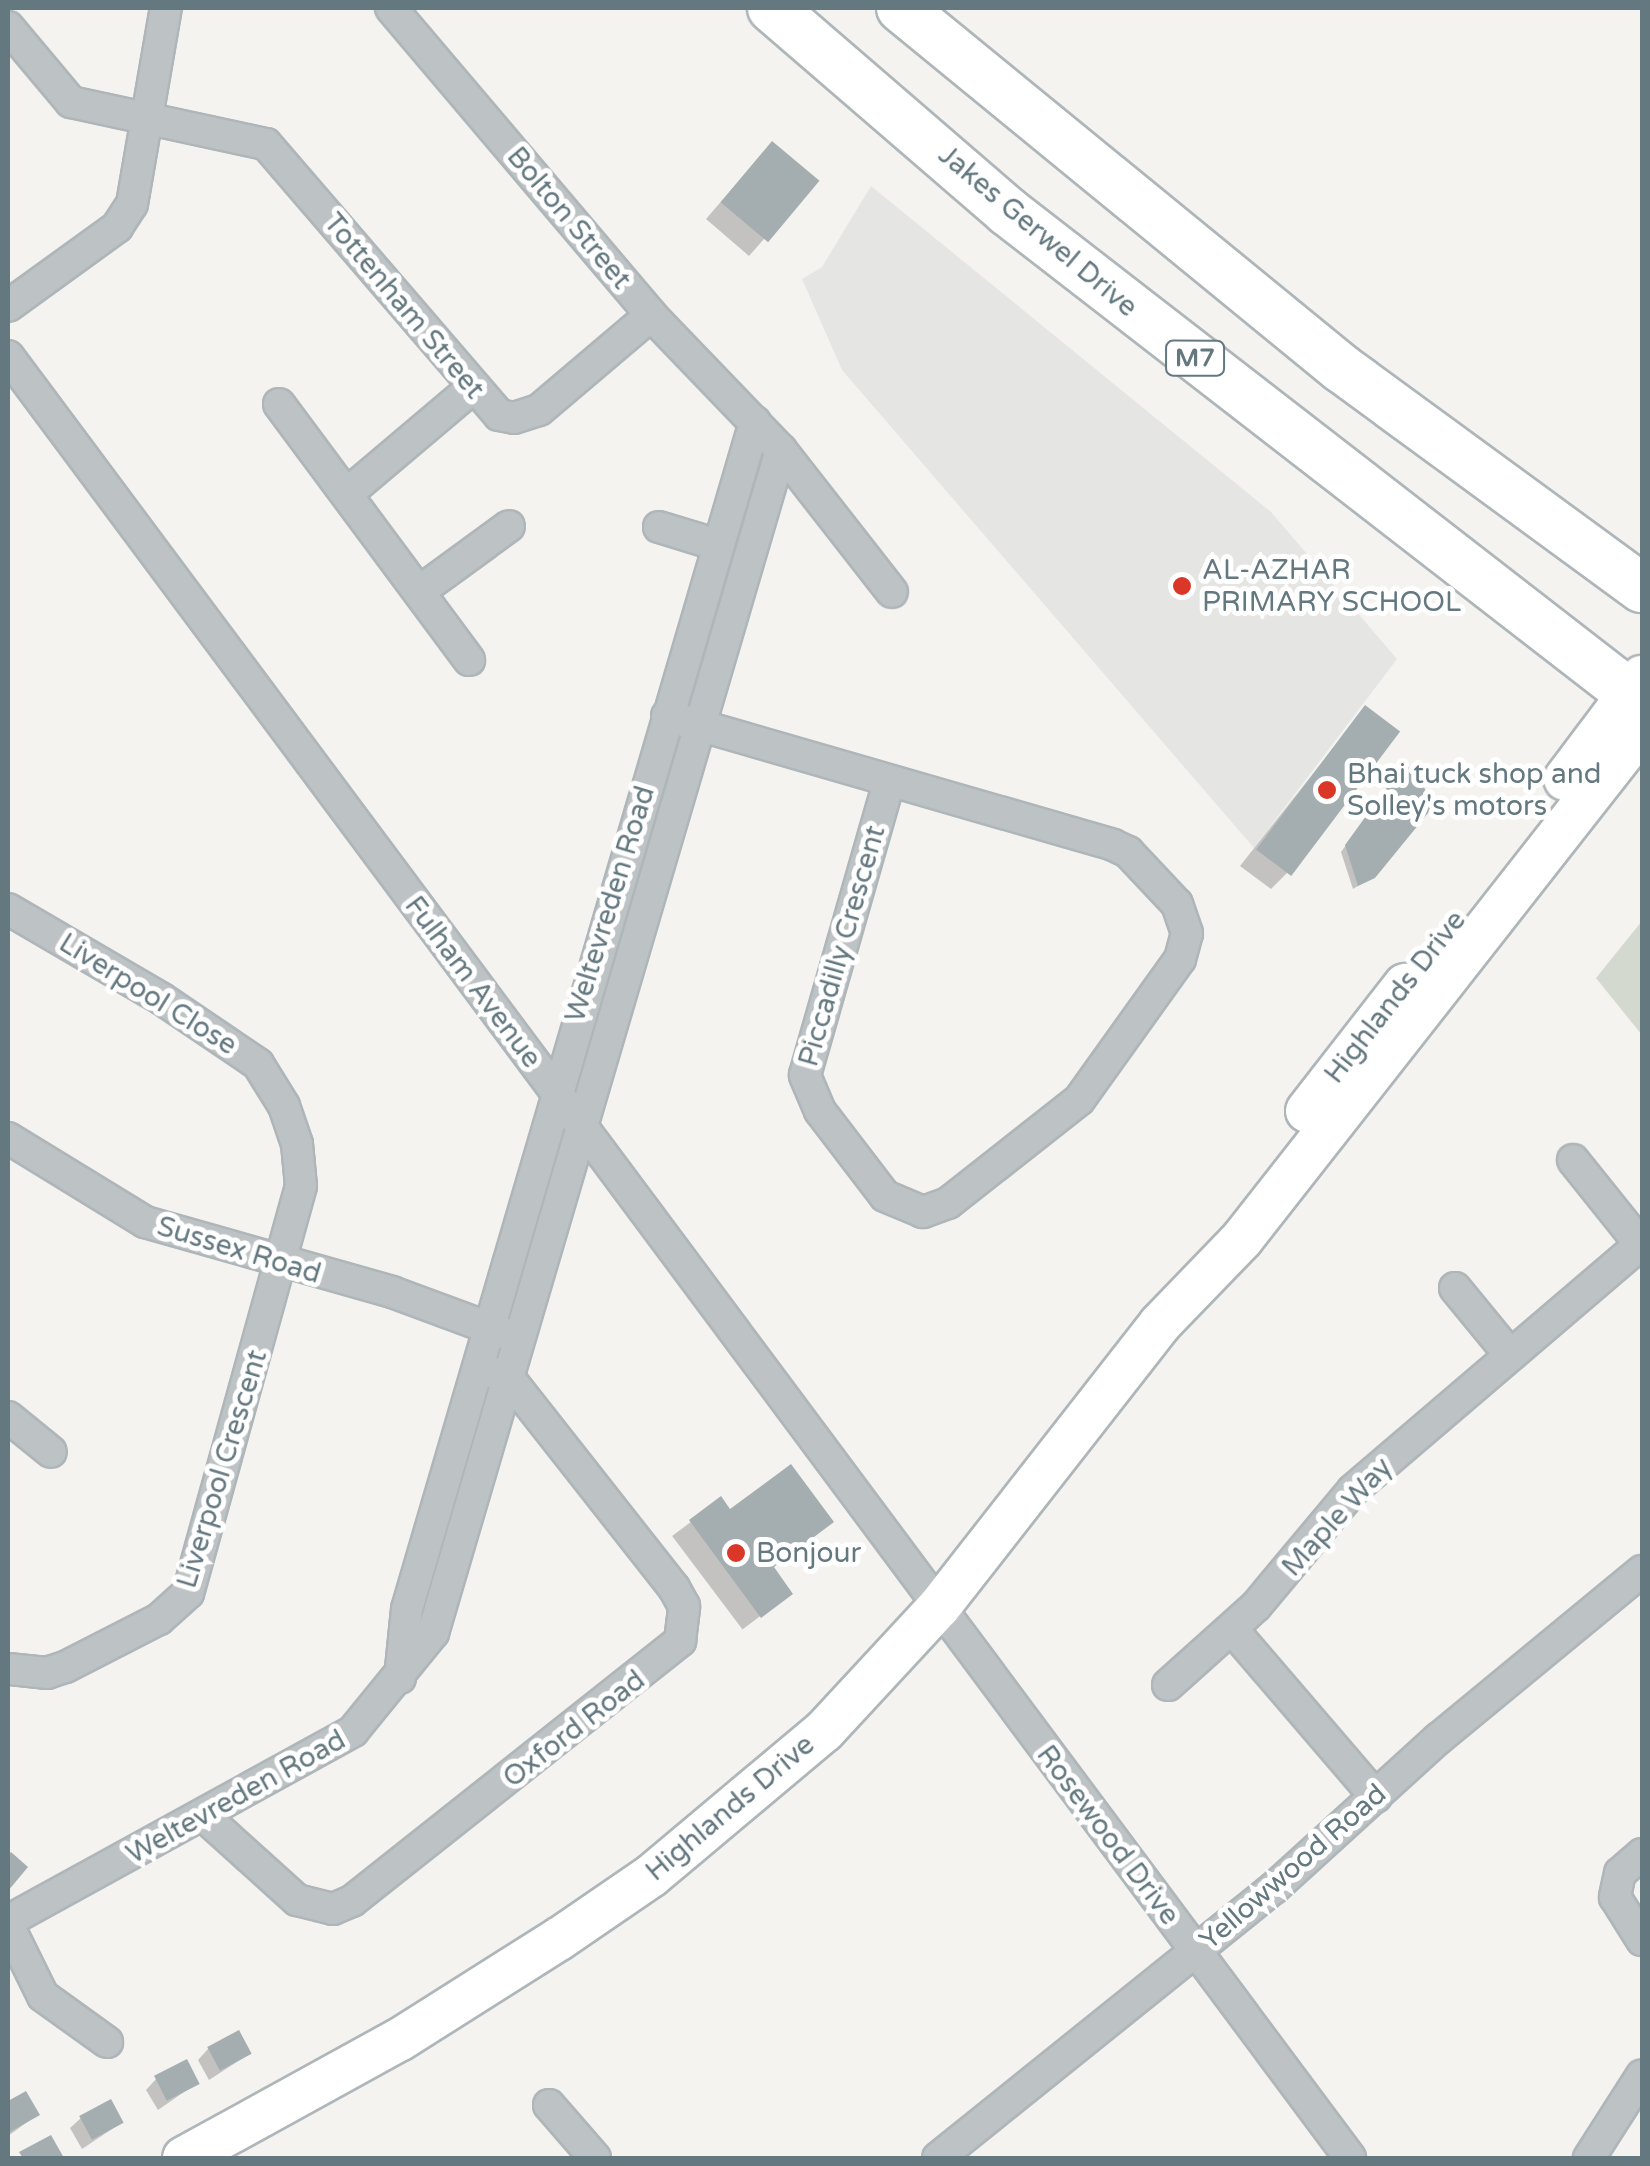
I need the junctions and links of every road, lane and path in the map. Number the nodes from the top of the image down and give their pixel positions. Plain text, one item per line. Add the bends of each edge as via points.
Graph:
1 (166, 8) edge
2 (391, 8) edge
3 (772, 8) edge
4 (901, 8) edge
5 (8, 26) edge
6 (149, 118) junction
7 (8, 306) edge
8 (650, 314) junction
9 (8, 356) edge
10 (471, 388) junction
11 (278, 404) dead end
12 (755, 422) junction
13 (781, 450) junction
14 (348, 493) junction
15 (510, 526) dead end
16 (658, 527) dead end
17 (718, 545) junction
18 (1642, 588) edge
19 (420, 591) junction
20 (892, 592) dead end
21 (469, 660) dead end
22 (1639, 701) edge
23 (667, 716) junction
24 (697, 728) junction
25 (889, 782) junction
26 (8, 909) edge
27 (553, 1091) junction
28 (582, 1129) junction
29 (8, 1138) edge
30 (1572, 1160) dead end
31 (1642, 1244) edge
32 (282, 1266) junction
33 (1455, 1288) dead end
34 (487, 1327) junction
35 (518, 1338) junction
36 (1510, 1355) junction
37 (476, 1368) junction
38 (508, 1377) junction
39 (8, 1417) edge
40 (51, 1452) dead end
41 (1642, 1571) edge
42 (940, 1607) junction
43 (1232, 1629) junction
44 (8, 1669) edge
45 (400, 1678) junction
46 (1168, 1685) dead end
47 (1376, 1797) junction
48 (205, 1817) junction
49 (1642, 1854) edge
50 (8, 1923) edge
51 (1642, 1940) edge
52 (1195, 1952) junction
53 (108, 2042) dead end
54 (1642, 2075) edge
55 (1634, 2103) edge
56 (549, 2105) dead end
57 (1342, 2156) edge
58 (184, 2158) edge
59 (595, 2158) edge
60 (938, 2158) edge
61 (1590, 2158) edge

1 - 6 street
2 - 8 street, Bolton Street
3 - 22 main road, Jakes Gerwel Drive / M7 via 1007,210
4 - 18 main road via 1342,368
5 - 6 street, Tottenham Street via 71,102
6 - 7 street via 125,218
6 - 10 street, Tottenham Street via 266,144
8 - 10 street, Tottenham Street via 531,415 507,418
8 - 12 street, Bolton Street
9 - 27 street, Fulham Avenue
10 - 14 street
11 - 14 street
12 - 13 street, Bolton Street
12 - 17 street, Weltevreden Road
13 - 20 street, Bolton Street
13 - 24 street, Weltevreden Road
14 - 19 street
15 - 19 street
16 - 17 street
17 - 23 street, Weltevreden Road
19 - 21 street
22 - 42 main road, Highlands Drive via 1176,1281 1160,1324
23 - 24 street, Piccadilly Crescent
23 - 27 street, Weltevreden Road
24 - 25 street, Piccadilly Crescent
24 - 28 street, Weltevreden Road
25 - 25 street, Piccadilly Crescent via 1128,852 1177,904 1187,933 1180,960 1065,1114 948,1203 923,1212 885,1196 820,1110 805,1074
26 - 32 street, Liverpool Close via 177,1008 269,1076 301,1164
27 - 28 street, Fulham Avenue
27 - 34 street, Weltevreden Road
28 - 35 street, Weltevreden Road
28 - 42 street, Fulham Avenue
29 - 32 street, Sussex Road via 145,1222
30 - 31 street
31 - 36 street, Maple Way
32 - 34 street, Sussex Road via 392,1292
32 - 44 street, Liverpool Crescent via 188,1593 159,1618 65,1667 28,1674
33 - 36 street
34 - 35 street, Sussex Road
34 - 37 street, Weltevreden Road
35 - 38 street, Weltevreden Road
36 - 43 street, Maple Way via 1353,1490
37 - 38 street
37 - 45 street, Weltevreden Road via 406,1609
38 - 45 street, Weltevreden Road via 443,1608
38 - 48 street, Oxford Road via 674,1588 684,1606 680,1642 388,1873 333,1909 297,1900
39 - 40 street
41 - 47 street, Yellowwood Road
42 - 52 street, Rosewood Drive
42 - 58 main road, Highlands Drive via 824,1732 650,1876 484,1988
43 - 46 street, Maple Way
43 - 47 street
45 - 48 street, Weltevreden Road via 353,1732
47 - 52 street, Yellowwood Road
48 - 50 street, Weltevreden Road
49 - 51 street via 1620,1873 1615,1897
50 - 53 street via 54,2008
52 - 57 street, Rosewood Drive
52 - 60 street, Yellowwood Road
54 - 55 street
55 - 61 street
56 - 59 street

